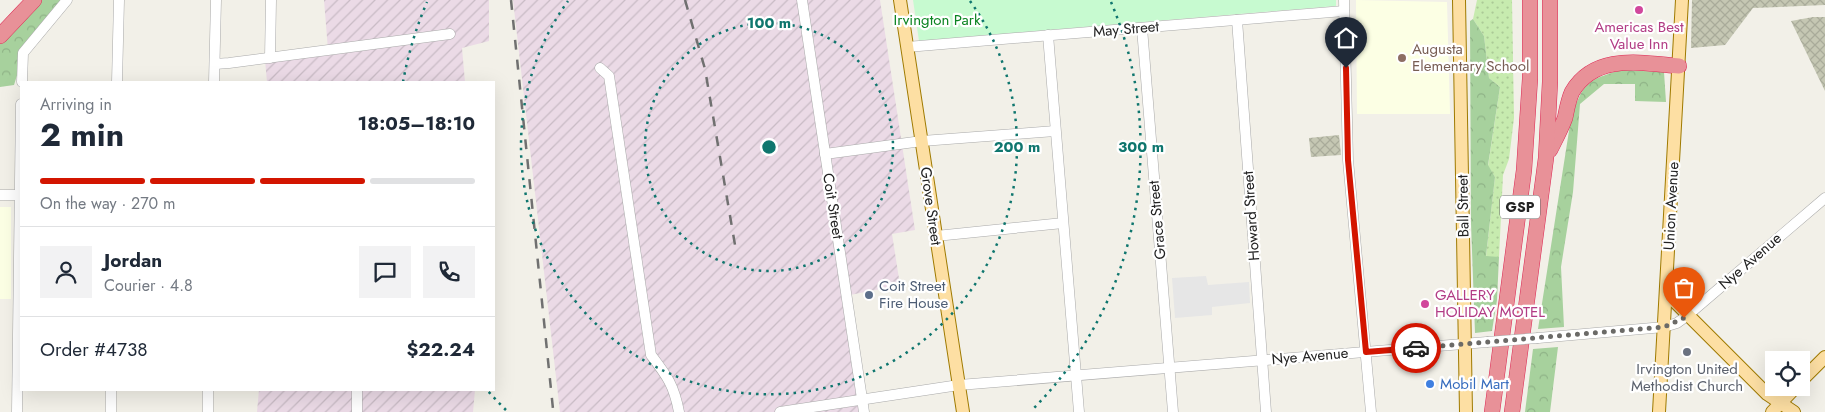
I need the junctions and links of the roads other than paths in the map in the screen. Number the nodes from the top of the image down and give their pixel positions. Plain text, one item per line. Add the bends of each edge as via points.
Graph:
1 (21, 0) edge
2 (34, 0) edge
3 (67, 0) edge
4 (119, 0) edge
5 (216, 0) edge
6 (270, 0) edge
7 (802, 0) edge
8 (900, 0) edge
9 (1344, 0) edge
10 (1459, 0) edge
11 (1530, 0) edge
12 (1550, 0) edge
13 (1682, 0) edge
14 (1344, 11) junction
15 (1238, 20) junction
16 (0, 27) edge
17 (1142, 28) junction
18 (450, 34) dead end
19 (1048, 35) junction
20 (0, 36) edge
21 (907, 47) junction
22 (270, 58) junction
23 (215, 64) junction
24 (1678, 66) junction
25 (600, 68) dead end
26 (22, 81) edge
27 (117, 81) edge
28 (214, 81) edge
29 (1055, 131) junction
30 (922, 141) junction
31 (825, 154) junction
32 (1546, 158) junction
33 (0, 195) edge
34 (20, 195) edge
35 (1825, 198) edge
36 (1063, 223) junction
37 (936, 236) junction
38 (20, 249) edge
39 (1666, 293) junction
40 (1688, 315) junction
41 (1664, 327) junction
42 (1465, 344) junction
43 (1366, 352) junction
44 (1825, 357) edge
45 (1261, 360) junction
46 (1170, 368) junction
47 (1810, 372) edge
48 (1076, 376) junction
49 (958, 386) junction
50 (111, 391) edge
51 (208, 391) edge
52 (357, 391) edge
53 (1787, 396) edge
54 (862, 400) junction
55 (1776, 407) edge
56 (17, 412) edge
57 (110, 412) edge
58 (208, 412) edge
59 (357, 412) edge
60 (679, 412) edge
61 (780, 412) edge
62 (864, 412) edge
63 (963, 412) edge
64 (1079, 412) edge
65 (1174, 412) edge
66 (1266, 412) edge
67 (1371, 412) edge
68 (1466, 412) edge
69 (1492, 412) edge
70 (1512, 412) edge
71 (1659, 412) edge
72 (1794, 412) edge

1 - 16 highway
2 - 20 highway
3 - 26 street via 24,53
4 - 27 street
5 - 23 street
6 - 22 street
7 - 31 street, Coit Street
8 - 21 main road, Grove Street
9 - 14 street
10 - 42 main road, Ball Street
11 - 69 highway, GSP via 1530,79 1524,170
12 - 32 highway, GSP
13 - 24 main road, Union Avenue
14 - 15 street, May Street
14 - 43 street via 1348,160
15 - 17 street, May Street
15 - 45 street, Howard Street
17 - 19 street, May Street
17 - 46 street, Grace Street
18 - 22 street
19 - 21 street, May Street
19 - 29 street
21 - 30 main road, Grove Street
22 - 23 street
23 - 28 street
24 - 32 highway via 1617,63 1591,72 1572,93
24 - 39 main road, Union Avenue
25 - 60 street via 609,76 651,355 669,378
29 - 30 street
29 - 36 street
30 - 31 street
30 - 37 main road, Grove Street
31 - 54 street, Coit Street
32 - 70 highway, GSP
33 - 34 street
35 - 40 street, Nye Avenue
36 - 37 street
36 - 48 street
37 - 49 main road, Grove Street
38 - 56 street
39 - 40 main road
39 - 41 main road, Union Avenue
40 - 41 street, Nye Avenue
40 - 55 main road
41 - 42 street, Nye Avenue, bridge
41 - 71 main road, Union Avenue
42 - 43 street, Nye Avenue
42 - 68 main road, Ball Street
43 - 45 street, Nye Avenue
43 - 67 street
44 - 47 main road
45 - 46 street, Nye Avenue
45 - 66 street, Howard Street
46 - 48 street, Nye Avenue
46 - 65 street, Grace Street
48 - 49 street, Nye Avenue
48 - 64 street
49 - 54 street, Nye Avenue
49 - 63 main road, Grove Street
50 - 57 street
51 - 58 street
52 - 59 street
53 - 55 main road
54 - 61 street, Nye Avenue
54 - 62 street, Coit Street
55 - 72 main road

